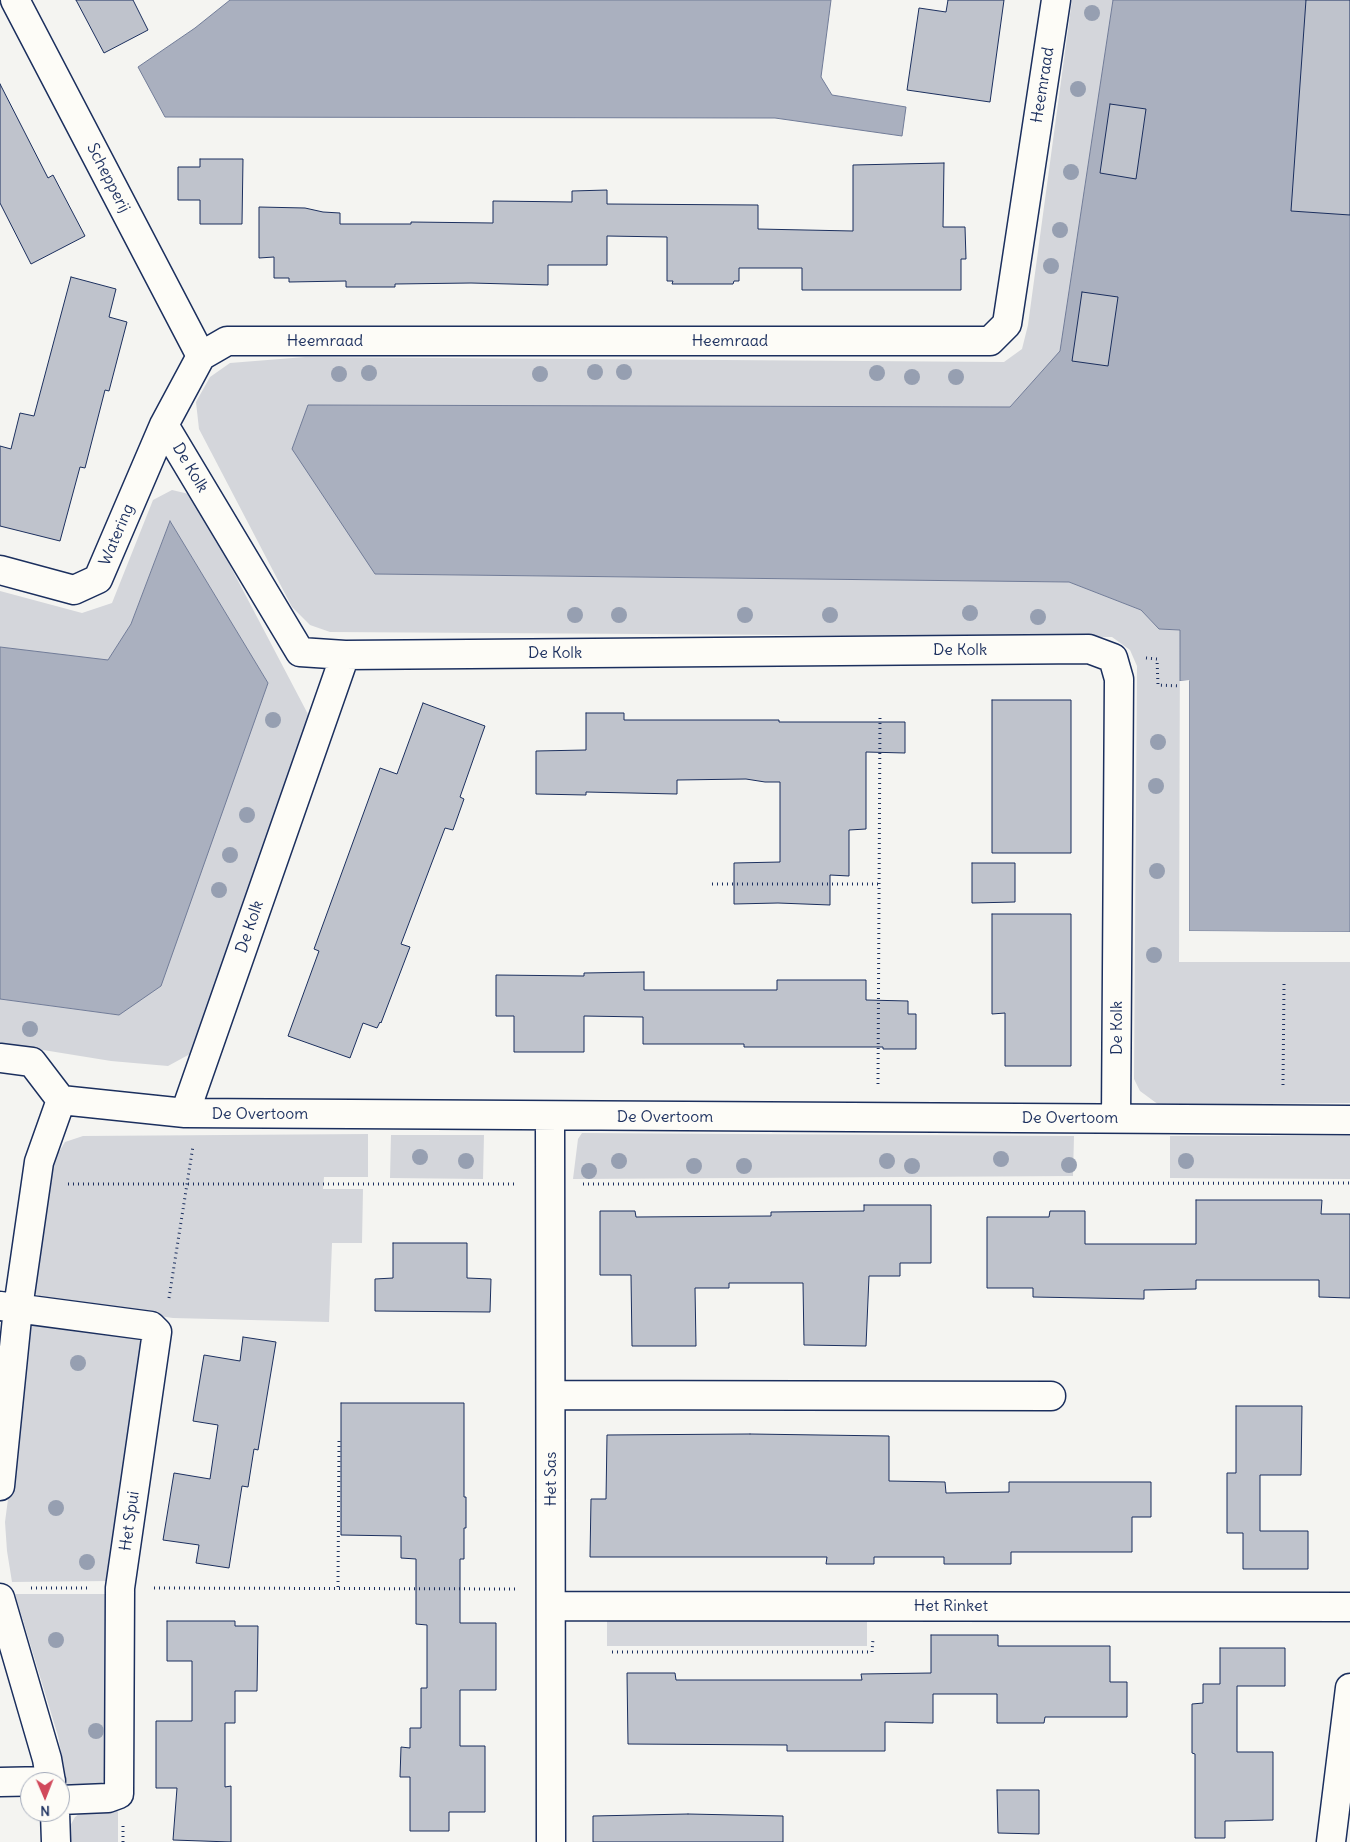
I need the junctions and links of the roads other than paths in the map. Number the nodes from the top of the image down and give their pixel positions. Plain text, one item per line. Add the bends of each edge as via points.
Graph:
1 (15, 0) edge
2 (1056, 0) edge
3 (200, 356) junction
4 (164, 425) junction
5 (0, 570) edge
6 (345, 655) junction
7 (0, 1058) edge
8 (61, 1100) junction
9 (191, 1114) junction
10 (550, 1117) junction
11 (1116, 1118) junction
12 (1350, 1120) edge
13 (9, 1307) edge
14 (552, 1394) junction
15 (1051, 1396) dead end
16 (0, 1486) edge
17 (0, 1598) edge
18 (551, 1598) junction
19 (1350, 1607) edge
20 (1350, 1688) edge
21 (50, 1772) edge
22 (0, 1782) edge
23 (20, 1784) edge
24 (70, 1791) edge
25 (55, 1822) edge
26 (56, 1842) edge
27 (551, 1842) edge
28 (1330, 1842) edge

1 - 3 street, Schepperij
2 - 3 street, Heemraad via 1007,324 990,341 227,341
3 - 4 street
4 - 5 street, Watering via 98,579 74,590
4 - 6 street, De Kolk via 300,652
6 - 9 street, De Kolk
6 - 11 street, De Kolk via 1089,649 1113,658 1119,679
7 - 8 street via 32,1062
8 - 9 street, De Overtoom
8 - 13 street via 39,1162
9 - 10 street, De Overtoom
10 - 11 street, De Overtoom
10 - 14 street, Het Sas
11 - 12 street, De Overtoom
13 - 16 street
13 - 24 street, Het Spui via 151,1326 158,1332 120,1588 119,1794 108,1798
14 - 15 street
14 - 18 street, Het Sas
17 - 21 street
18 - 19 street, Het Rinket via 874,1606
18 - 27 street, Het Sas
20 - 28 street
22 - 23 street
25 - 26 street

